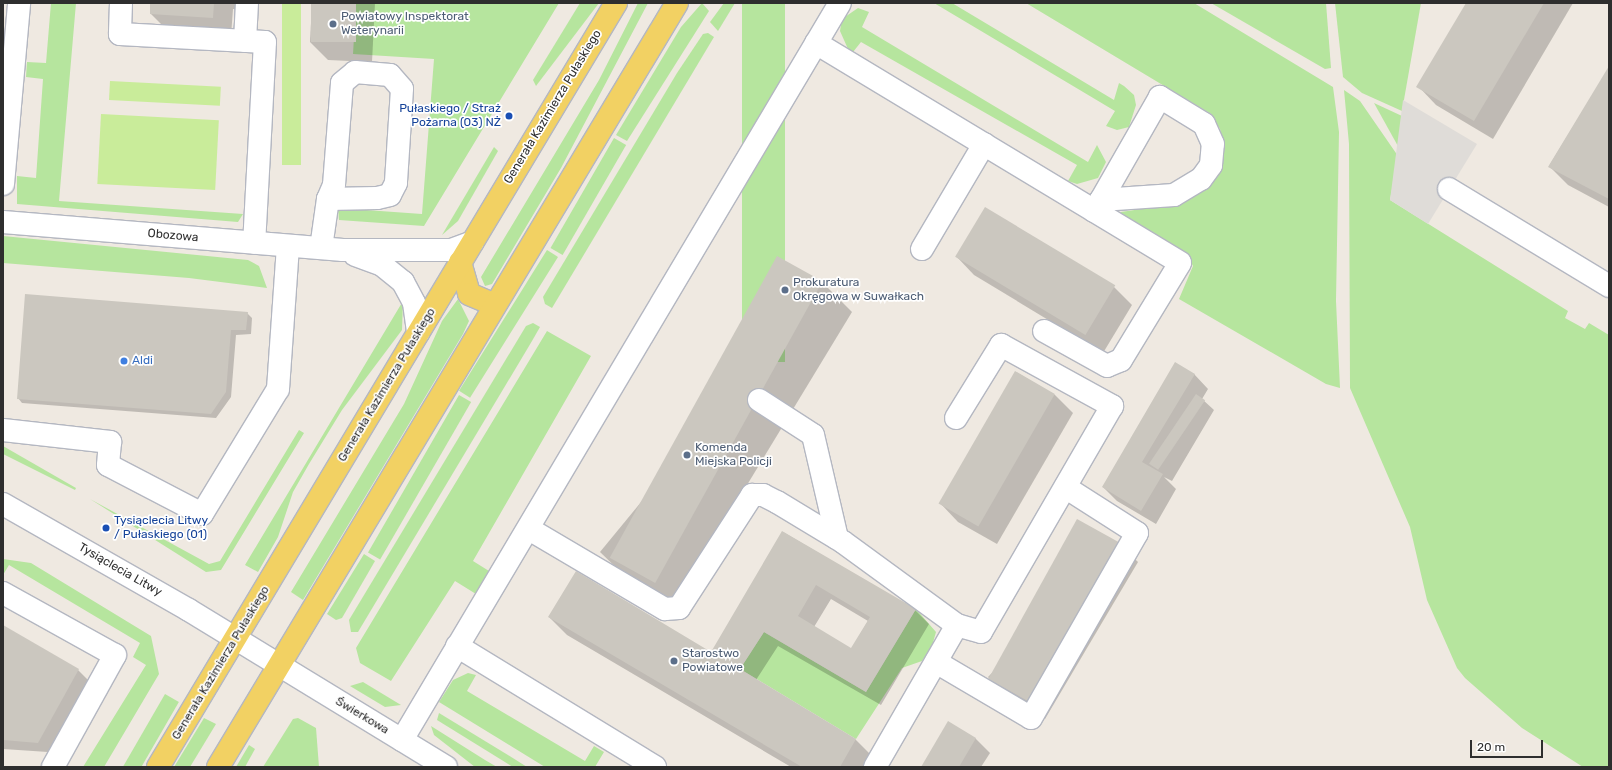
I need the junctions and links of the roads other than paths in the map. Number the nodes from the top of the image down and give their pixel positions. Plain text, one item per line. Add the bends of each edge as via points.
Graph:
1 (121, 3) edge
2 (247, 3) edge
3 (616, 3) edge
4 (677, 3) edge
5 (840, 3) edge
6 (13, 14) edge
7 (245, 41) junction
8 (816, 43) junction
9 (6, 120) edge
10 (984, 144) junction
11 (3, 184) edge
12 (1449, 189) dead end
13 (328, 199) junction
14 (1098, 206) junction
15 (3, 222) edge
16 (473, 242) junction
17 (254, 243) junction
18 (288, 246) junction
19 (321, 248) junction
20 (922, 249) dead end
21 (343, 250) junction
22 (460, 262) junction
23 (1609, 286) edge
24 (495, 305) junction
25 (1044, 331) dead end
26 (418, 333) junction
27 (759, 400) dead end
28 (956, 418) dead end
29 (3, 430) edge
30 (1065, 487) junction
31 (4, 508) edge
32 (529, 529) junction
33 (837, 538) junction
34 (3, 593) edge
35 (957, 626) junction
36 (236, 638) junction
37 (457, 646) junction
38 (936, 662) junction
39 (279, 665) junction
40 (402, 740) junction
41 (53, 767) edge
42 (158, 767) edge
43 (218, 767) edge
44 (446, 767) edge
45 (655, 767) edge
46 (876, 767) edge

1 - 7 street via 120,34
2 - 7 street
3 - 16 main road, Generała Kazimierza Pułaskiego
4 - 24 main road
5 - 8 street
6 - 9 street
7 - 17 street via 265,42
8 - 10 street
8 - 32 street
9 - 11 street
10 - 14 street
10 - 20 street
12 - 23 street
13 - 13 street via 334,185 342,82 354,72 390,75 402,90 396,183 390,195 377,198
13 - 19 street
14 - 14 street via 1160,97 1204,124 1212,144 1211,165 1201,179 1174,195
14 - 25 street via 1180,263 1121,360 1107,366 1101,364
15 - 17 street, Obozowa
16 - 21 street, Obozowa via 451,250
16 - 22 main road, Generała Kazimierza Pułaskiego
17 - 18 street, Obozowa
18 - 19 street, Obozowa
18 - 29 street via 278,389 202,514 108,465 110,442
19 - 21 street, Obozowa
21 - 26 street, Obozowa via 382,265 403,282 414,303
22 - 24 main road via 469,294
22 - 26 main road, Generała Kazimierza Pułaskiego
24 - 39 main road
26 - 36 main road, Generała Kazimierza Pułaskiego
27 - 33 street via 813,435
28 - 30 street via 1001,345 1112,406
30 - 35 street via 981,632
30 - 38 street via 1137,533 1031,718
31 - 36 street, Tysiąclecia Litwy
32 - 33 street via 665,609 679,608 752,495 770,498
32 - 37 street
33 - 35 street
34 - 41 street via 115,655
35 - 38 street
36 - 39 street, Tysiąclecia Litwy
36 - 42 main road, Generała Kazimierza Pułaskiego
37 - 40 street
37 - 45 street
38 - 46 street
39 - 40 street, Świerkowa
39 - 43 main road
40 - 44 street, Świerkowa

